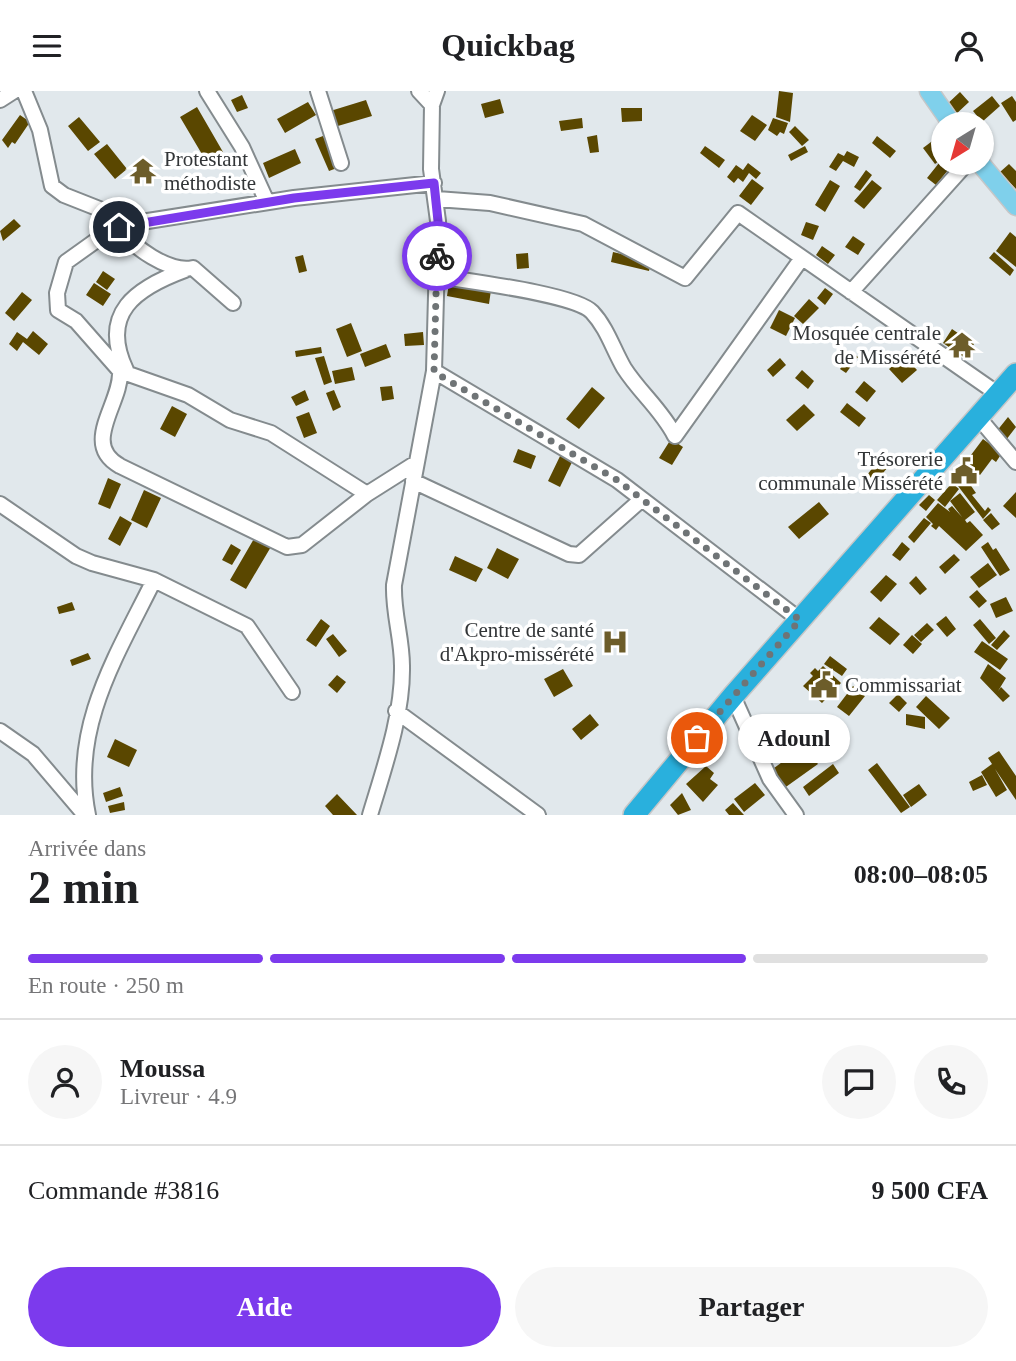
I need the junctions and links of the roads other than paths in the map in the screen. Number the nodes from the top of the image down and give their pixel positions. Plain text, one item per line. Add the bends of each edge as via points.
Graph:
1 (14, 91) edge
2 (24, 91) edge
3 (207, 91) edge
4 (318, 91) edge
5 (419, 91) edge
6 (437, 91) edge
7 (929, 91) edge
8 (0, 100) edge
9 (432, 105) junction
10 (944, 112) edge
11 (341, 163) dead end
12 (956, 175) edge
13 (990, 175) edge
14 (434, 183) junction
15 (437, 199) junction
16 (267, 202) junction
17 (1016, 206) edge
18 (135, 223) junction
19 (119, 227) junction
20 (802, 258) junction
21 (185, 269) junction
22 (437, 277) junction
23 (851, 292) junction
24 (233, 303) dead end
25 (124, 372) junction
26 (434, 372) junction
27 (1016, 374) edge
28 (998, 394) junction
29 (978, 417) junction
30 (1016, 462) edge
31 (416, 463) junction
32 (413, 481) junction
33 (367, 494) junction
34 (642, 499) junction
35 (0, 504) edge
36 (155, 580) junction
37 (800, 620) junction
38 (292, 692) dead end
39 (733, 696) junction
40 (396, 711) junction
41 (0, 731) edge
42 (81, 775) junction
43 (54, 778) junction
44 (87, 815) edge
45 (370, 815) edge
46 (538, 815) edge
47 (634, 815) edge
48 (796, 815) edge

1 - 8 street
2 - 18 street via 40,130 52,186
3 - 16 street via 242,147
4 - 11 street
5 - 9 street
6 - 9 street
7 - 10 main road
9 - 14 street
12 - 23 street
13 - 17 main road
14 - 15 street
14 - 16 street
15 - 20 street via 490,203 583,224 685,278 738,213
15 - 22 street
16 - 18 street
18 - 19 street
19 - 21 street via 127,239 153,256
19 - 25 street via 66,262 57,306
20 - 22 street via 675,436 662,412 624,367 590,309 543,295
20 - 23 street
21 - 24 street via 193,268
21 - 25 street via 142,293 117,320 115,339
22 - 26 street
23 - 28 street
25 - 33 street via 188,395 230,420 271,433
25 - 33 street via 102,440 106,455 120,465 295,548
26 - 31 street
26 - 34 street
27 - 28 highway
28 - 29 highway
29 - 30 street
29 - 37 highway
31 - 32 street
31 - 33 street
32 - 34 street via 569,555 579,555
32 - 40 street via 394,585 402,669
34 - 37 street
35 - 36 street via 76,556
36 - 38 street via 247,626
36 - 42 street via 108,671 90,724
37 - 39 highway
39 - 47 highway
39 - 48 street via 770,779
40 - 45 street
40 - 46 street
41 - 43 street via 33,754
42 - 43 street
42 - 44 street
43 - 44 street

